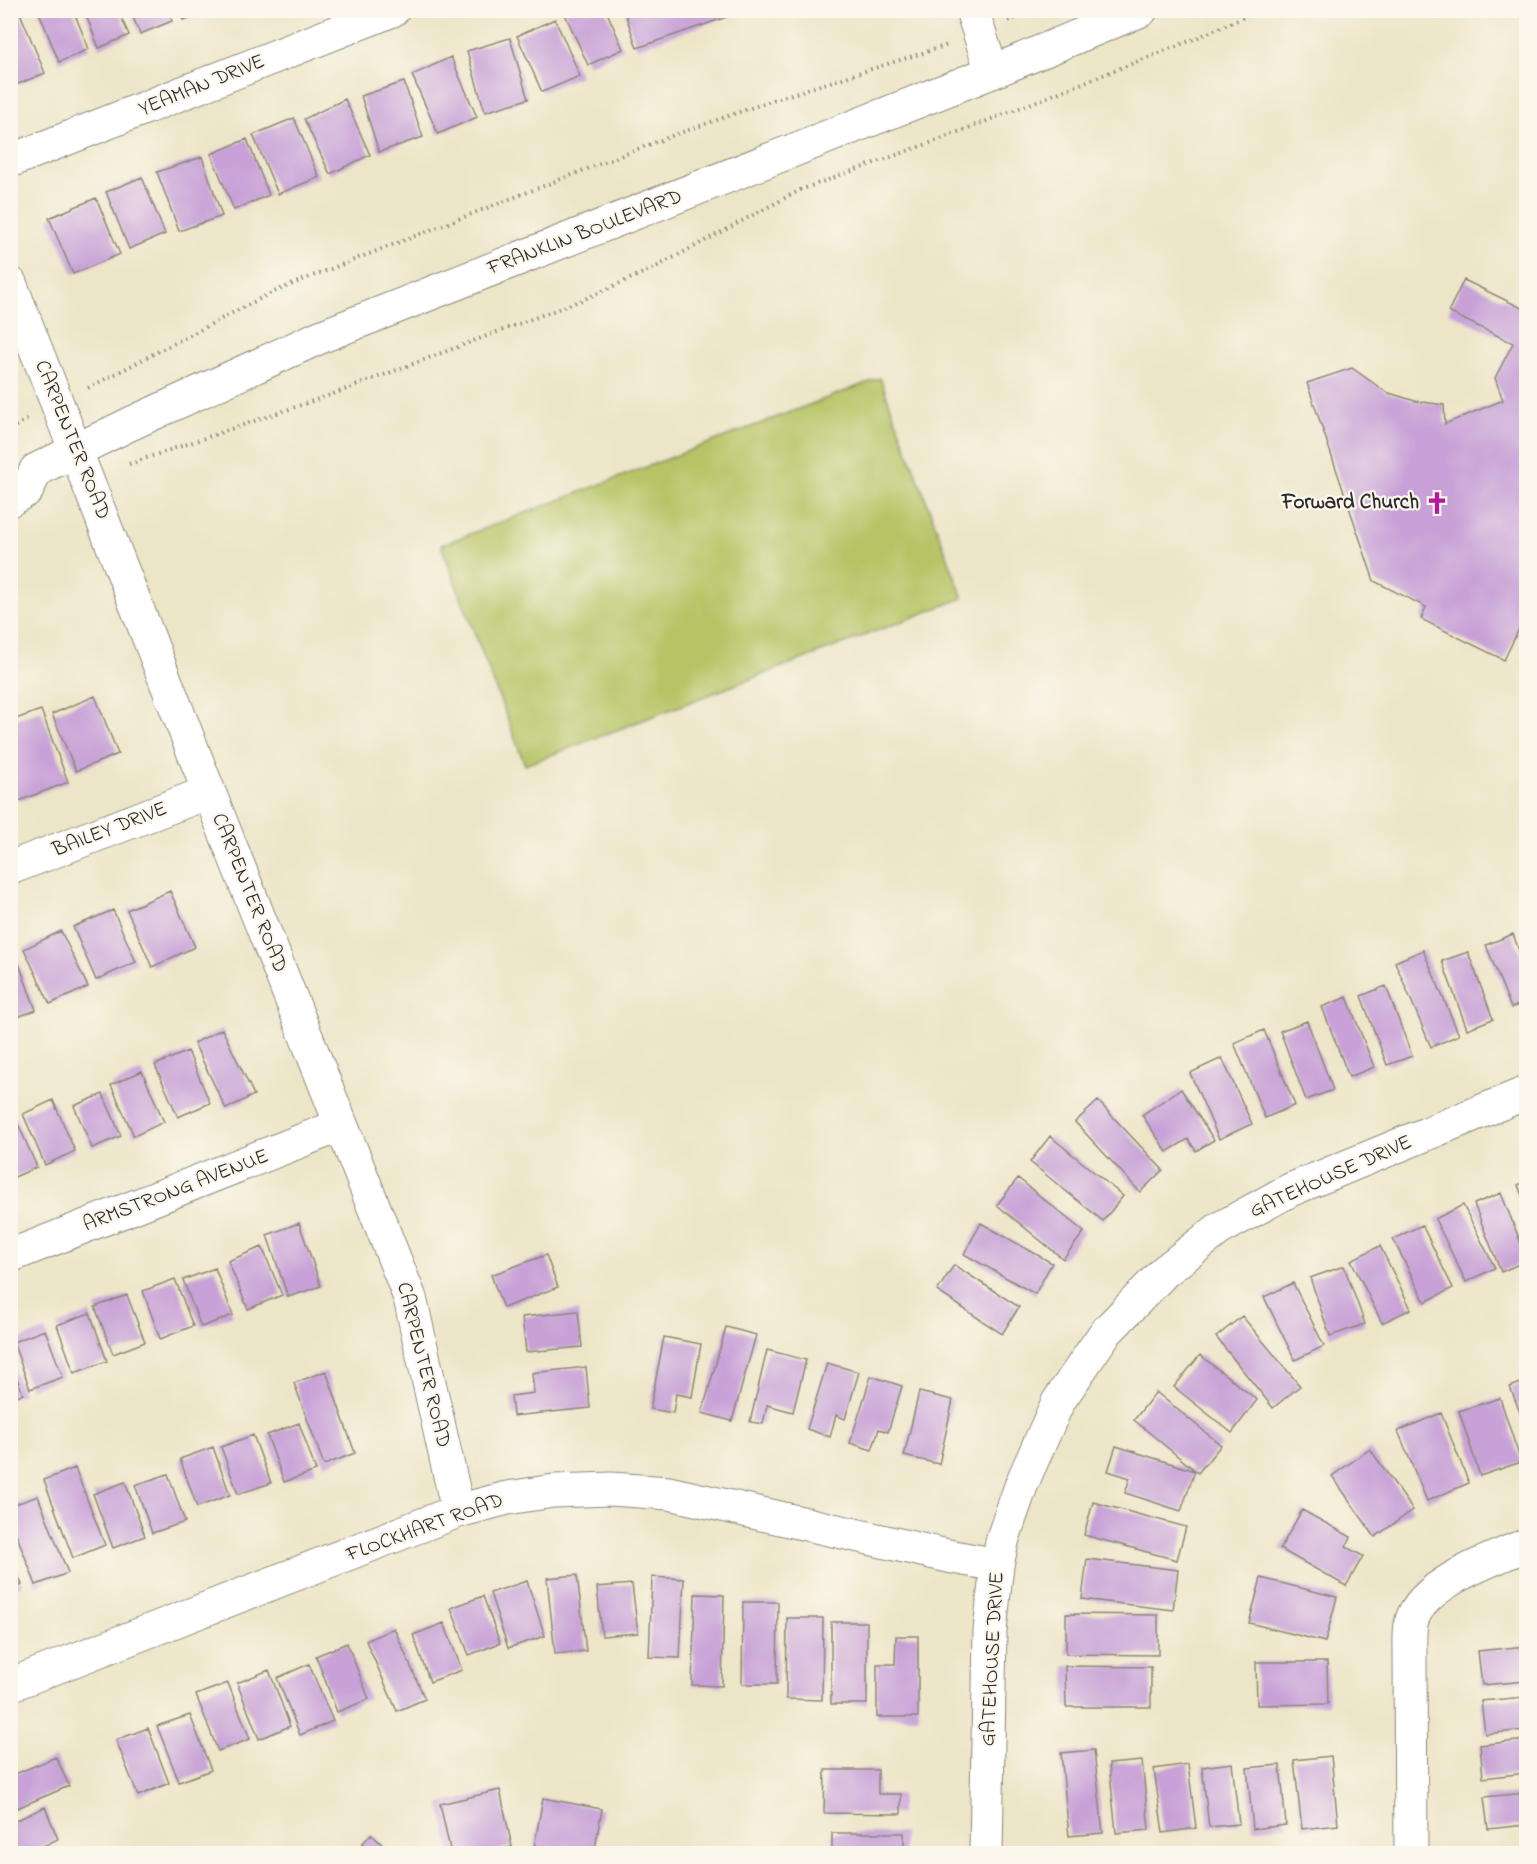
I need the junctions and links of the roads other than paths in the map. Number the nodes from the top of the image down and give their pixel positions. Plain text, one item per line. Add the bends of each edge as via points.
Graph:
1 (393, 10) edge
2 (972, 10) edge
3 (1141, 10) edge
4 (992, 72) junction
5 (10, 161) edge
6 (10, 283) edge
7 (76, 450) junction
8 (23, 467) edge
9 (10, 500) edge
10 (209, 792) junction
11 (10, 868) edge
12 (1527, 1093) edge
13 (341, 1125) junction
14 (10, 1256) edge
15 (458, 1511) junction
16 (1527, 1545) edge
17 (997, 1565) junction
18 (10, 1684) edge
19 (986, 1854) edge
20 (1412, 1854) edge

1 - 5 street, YEAMAN DRIVE
2 - 4 street
3 - 4 street, FRANKLIN BOULEVARD
4 - 7 street, FRANKLIN BOULEVARD via 320,337
6 - 7 street, CARPENTER ROAD
7 - 8 street, FRANKLIN BOULEVARD
7 - 10 street, CARPENTER ROAD
8 - 9 street, FRANKLIN BOULEVARD via 27,490
10 - 11 street, BAILEY DRIVE
10 - 13 street, CARPENTER ROAD
12 - 17 street, GATEHOUSE DRIVE via 1290,1191 1219,1229 1164,1272 1105,1333 1058,1402 1022,1483
13 - 14 street, ARMSTRONG AVENUE
13 - 15 street, CARPENTER ROAD via 410,1298
15 - 17 street, FLOCKHART ROAD via 554,1491 612,1489 669,1493
15 - 18 street, FLOCKHART ROAD
16 - 20 street via 1469,1570 1428,1594 1412,1619
17 - 19 street, GATEHOUSE DRIVE via 990,1631

